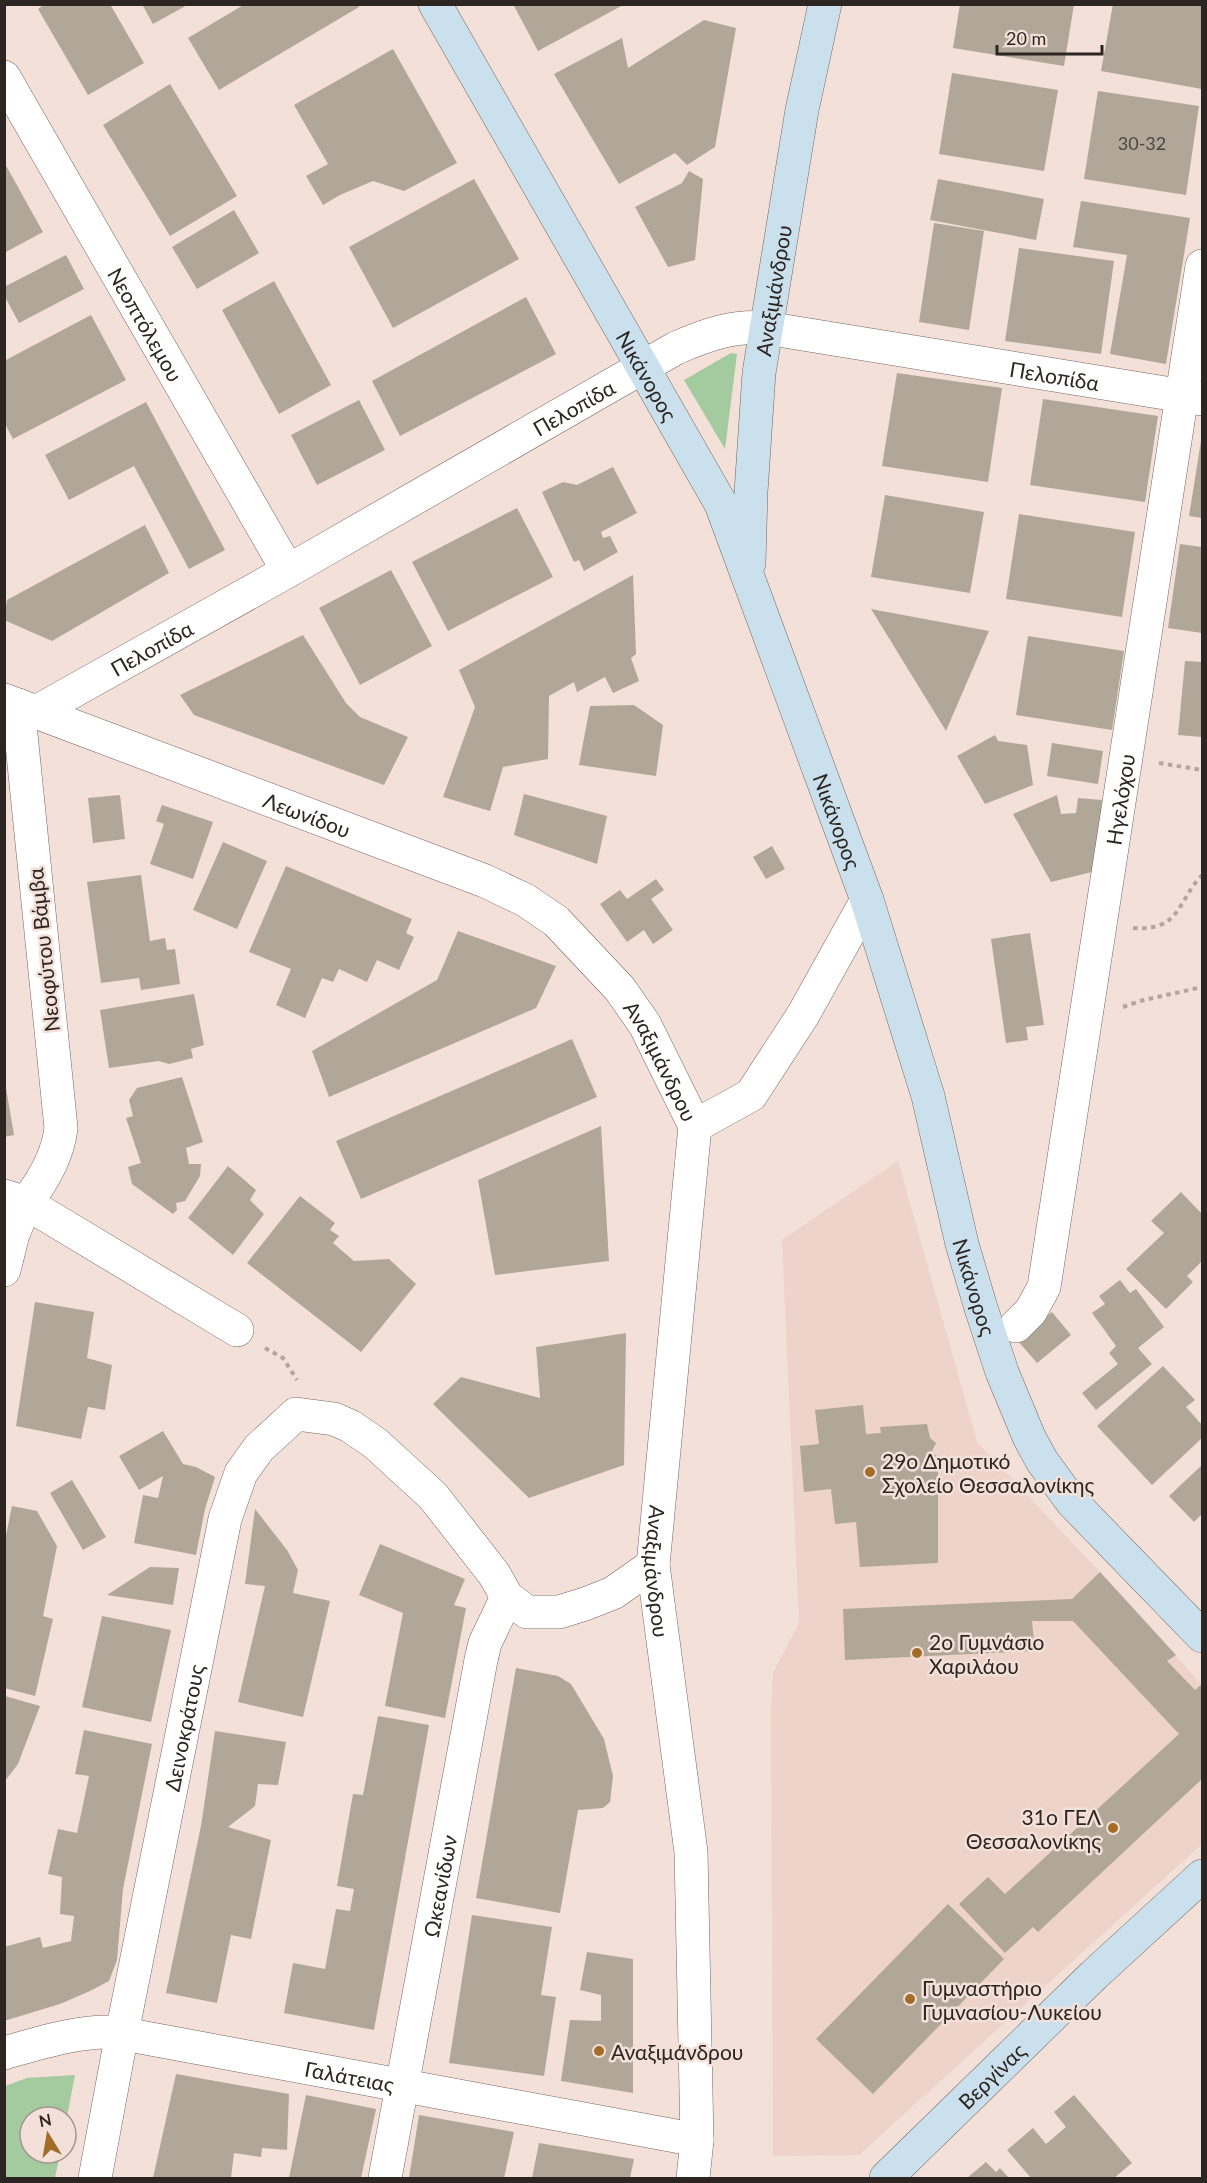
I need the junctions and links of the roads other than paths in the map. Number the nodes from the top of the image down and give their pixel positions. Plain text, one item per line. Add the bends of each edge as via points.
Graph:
1 (435, 4) edge
2 (825, 4) edge
3 (4, 78) edge
4 (1203, 266) edge
5 (766, 328) junction
6 (643, 366) junction
7 (1192, 397) edge
8 (288, 571) junction
9 (749, 579) junction
10 (20, 705) edge
11 (867, 900) junction
12 (592, 959) joint
13 (695, 1126) junction
14 (22, 1196) edge
15 (4, 1270) edge
16 (1016, 1326) dead end
17 (237, 1330) road end
18 (653, 1565) junction
19 (507, 1597) junction
20 (1203, 1636) edge
21 (1203, 1876) edge
22 (122, 2033) junction
23 (4, 2053) edge
24 (403, 2085) junction
25 (697, 2140) junction
26 (95, 2178) edge
27 (385, 2178) edge
28 (693, 2178) edge
29 (886, 2178) edge

1 - 6 street, Νικάνορος
2 - 5 street, Αναξιμάνδρου via 802,110
3 - 8 street, Νεοπτόλεμου
4 - 7 street, Ηγελόχου
5 - 6 street, Πελοπίδα via 748,326 716,332
5 - 7 street, Πελοπίδα
5 - 9 street, Αναξιμάνδρου via 754,431
6 - 8 street, Πελοπίδα
6 - 9 street, Νικάνορος via 721,504
7 - 16 street, Ηγελόχου via 1126,758 1044,1287 1031,1311
8 - 10 street, Πελοπίδα
9 - 11 street, Νικάνορος
10 - 12 street, Λεωνίδου via 486,881 542,910
10 - 14 street, Νεοφύτου Βάμβα via 60,1118 58,1148
11 - 13 street via 803,1015 751,1095
11 - 20 street, Νικάνορος via 928,1096 962,1245 1002,1372 1029,1437 1072,1502
12 - 13 street, Αναξιμάνδρου via 645,1025
13 - 18 street, Αναξιμάνδρου
14 - 15 street, Νεοφύτου Βάμβα
14 - 17 street
18 - 19 street via 614,1593 559,1612 527,1612
18 - 25 street, Αναξιμάνδρου via 691,1852
19 - 22 street, Δεινοκράτους via 494,1574 433,1496 375,1443 350,1426 334,1419 296,1414 259,1448 240,1473 225,1519
19 - 24 street, Ωκεανίδων via 481,1660
21 - 29 street, Βεργίνας via 1094,1975
22 - 23 street, Γαλάτειας via 91,2032
22 - 24 street, Γαλάτειας
22 - 26 street, Δεινοκράτους
24 - 25 street, Γαλάτειας
24 - 27 street, Ωκεανίδων
25 - 28 street, Αναξιμάνδρου

